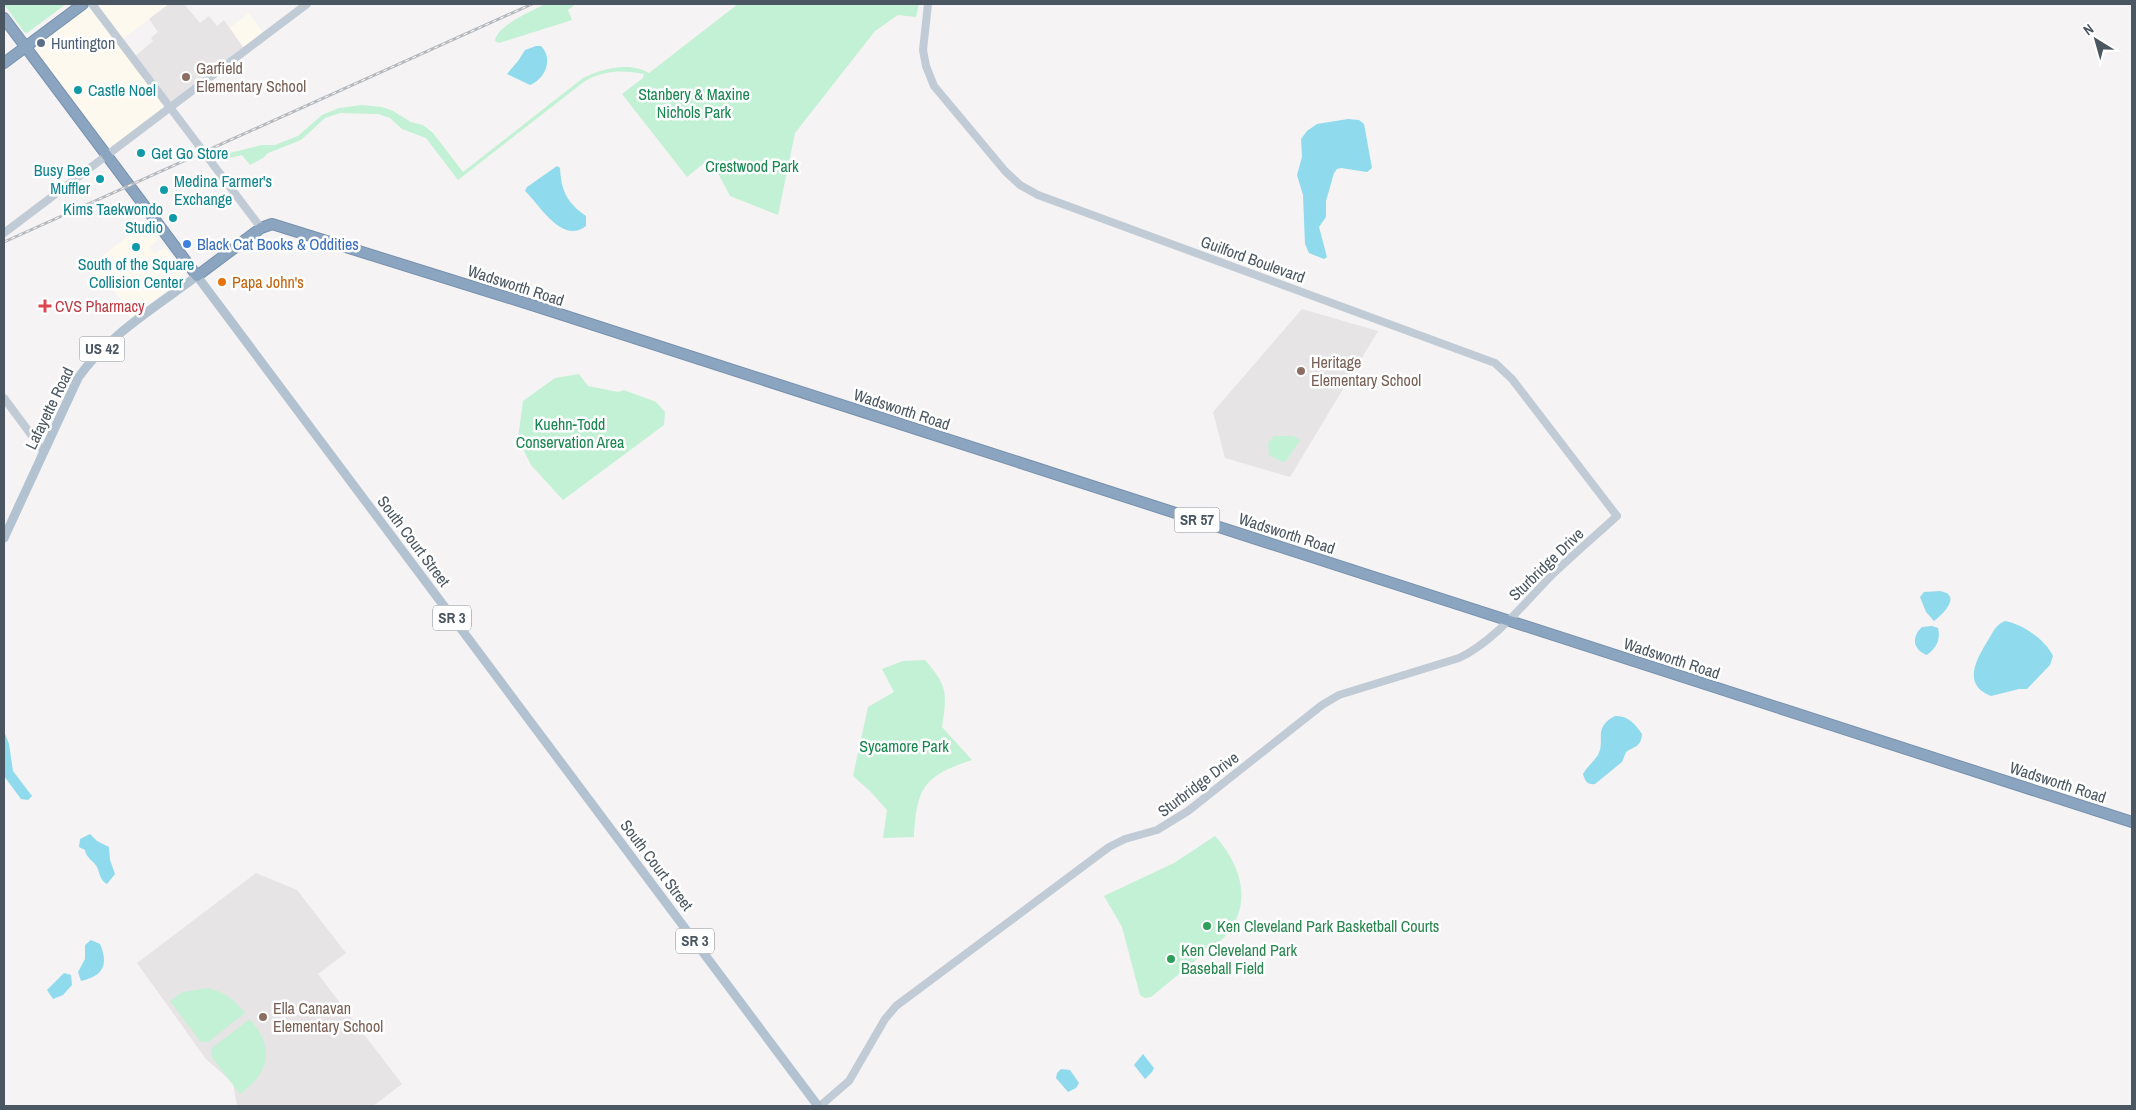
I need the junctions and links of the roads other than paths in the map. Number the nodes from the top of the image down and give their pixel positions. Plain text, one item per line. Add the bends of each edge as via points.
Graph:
1 (83, 4) edge
2 (92, 4) edge
3 (307, 4) edge
4 (928, 4) edge
5 (4, 18) edge
6 (25, 47) junction
7 (4, 63) edge
8 (170, 107) junction
9 (107, 155) junction
10 (261, 228) junction
11 (4, 233) edge
12 (197, 276) junction
13 (4, 398) edge
14 (44, 452) junction
15 (1617, 516) joint
16 (4, 538) edge
17 (1507, 621) junction
18 (2132, 822) edge
19 (819, 1106) edge

1 - 6 highway
2 - 8 street
3 - 8 street
4 - 15 street, Guilford Boulevard via 923,50 932,82 1020,185 1044,197 1495,363 1512,378
5 - 6 highway, South Court Street
6 - 7 highway
6 - 9 highway, South Court Street
8 - 9 street
8 - 10 street
9 - 11 street
9 - 12 highway, South Court Street
10 - 12 highway
10 - 17 highway, Wadsworth Road / SR 57 via 272,224 532,305
12 - 14 main road, Lafayette Road / US 42 via 105,346 92,360 78,378
12 - 19 main road, South Court Street / SR 3
13 - 14 street
14 - 16 main road, Lafayette Road / US 42
15 - 17 street, Sturbridge Drive
17 - 18 highway, Wadsworth Road / SR 57
17 - 19 street, Sturbridge Drive via 1459,658 1339,695 1188,811 1158,830 1109,847 896,1006 849,1081

